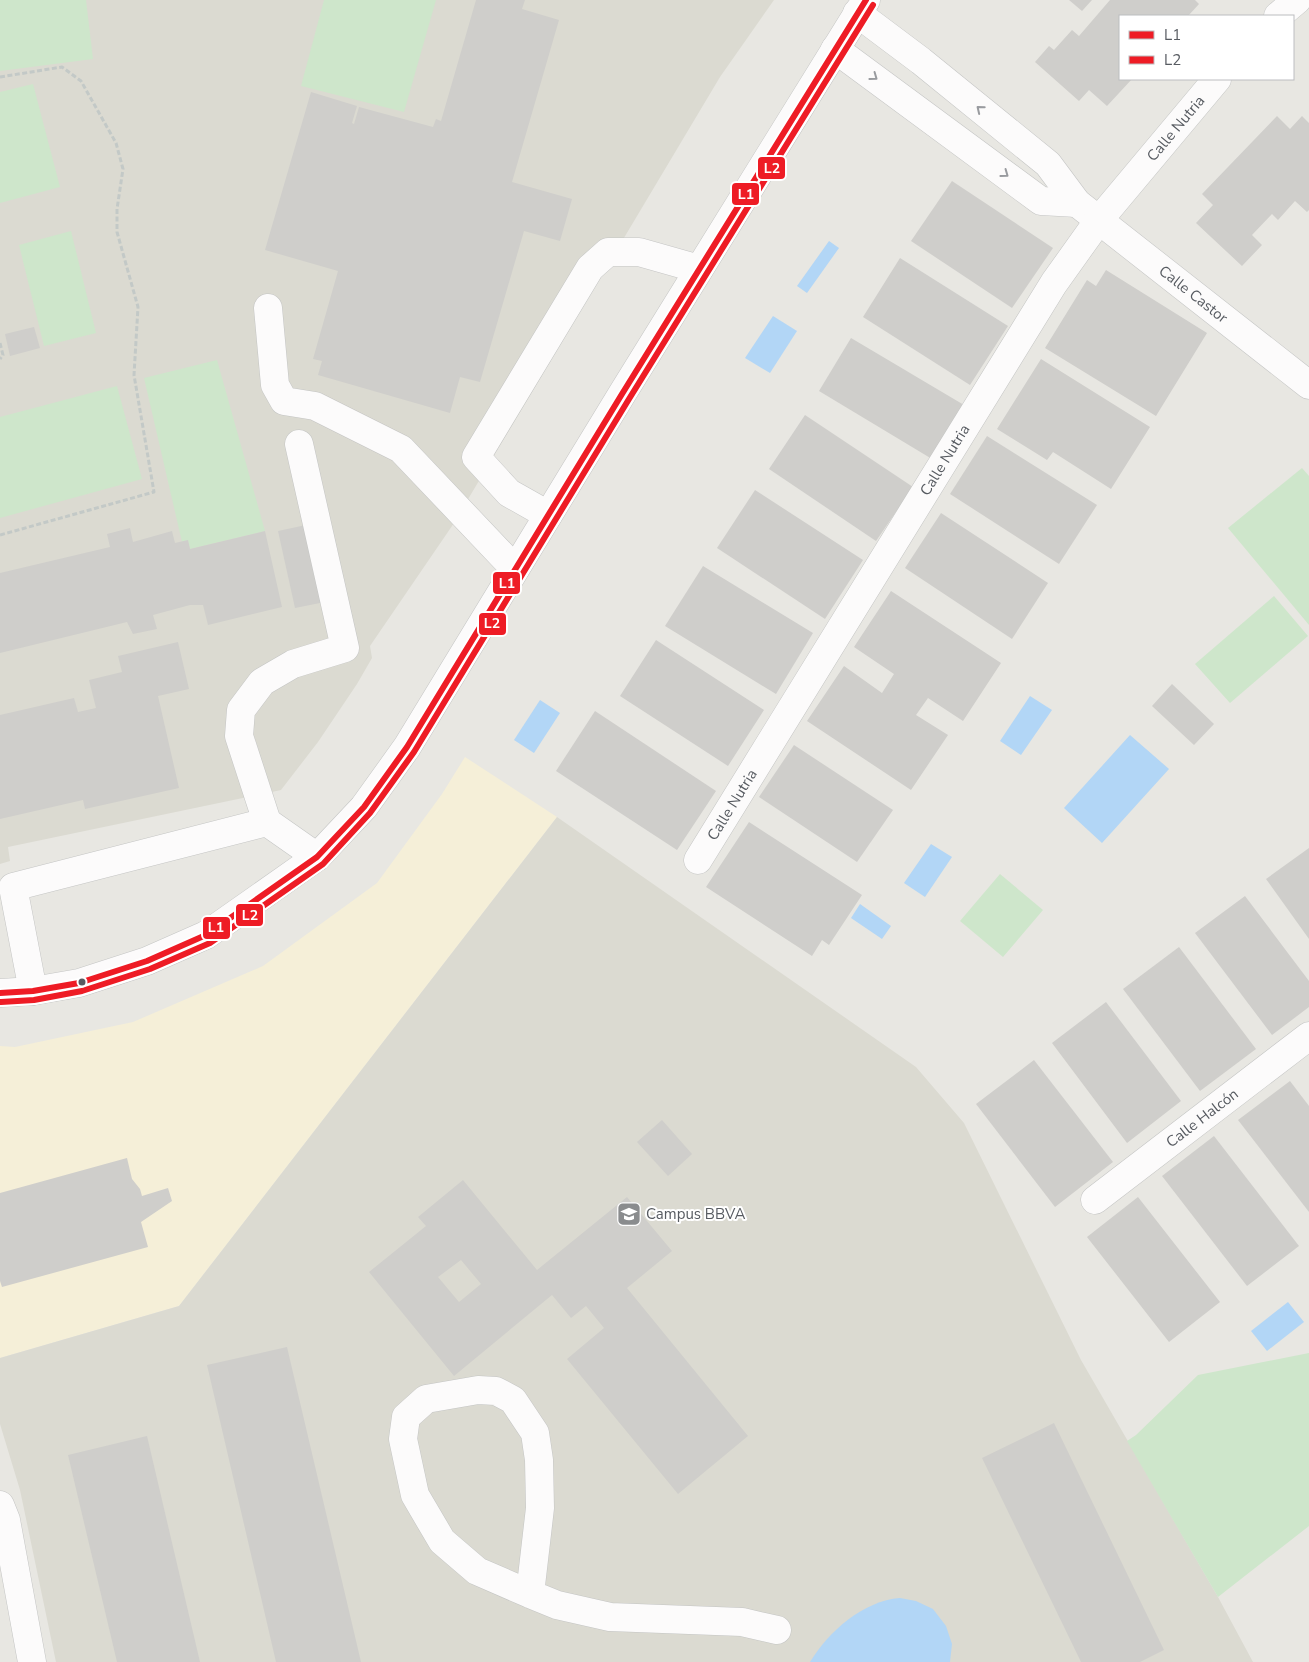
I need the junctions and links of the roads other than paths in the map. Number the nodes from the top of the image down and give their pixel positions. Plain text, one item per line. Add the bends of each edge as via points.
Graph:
1 (1297, 0) edge
2 (861, 6) edge
3 (1279, 15) edge
4 (835, 48) junction
5 (1216, 80) edge
6 (1077, 203) junction
7 (1099, 220) junction
8 (699, 269) junction
9 (268, 308) dead end
10 (1309, 385) edge
11 (299, 444) dead end
12 (548, 515) junction
13 (515, 569) junction
14 (267, 822) junction
15 (316, 857) junction
16 (698, 860) dead end
17 (33, 991) junction
18 (0, 992) edge
19 (1309, 1036) edge
20 (1095, 1200) dead end
21 (0, 1505) edge
22 (530, 1594) junction
23 (777, 1630) dead end
24 (32, 1662) edge

1 - 3 street
2 - 4 street
6 -> 2 street, Calle Castor via 1048,164 920,61
4 -> 6 street via 1041,200
4 - 8 street
5 - 7 street, Calle Nutria
6 - 7 street, Calle Castor
7 - 10 street, Calle Castor
7 - 16 street, Calle Nutria via 1054,283
8 - 12 street
8 - 12 street via 639,252 608,252 590,268 476,457 509,493
9 - 13 street via 275,385 284,401 315,406 401,449
11 - 14 street via 344,648 293,664 262,682 241,710 239,736
12 - 13 street
13 - 15 street via 407,747 364,808
14 - 15 street
14 - 17 street via 14,888
15 - 17 street via 206,935 147,962 79,983
17 - 18 street
19 - 20 street, Calle Halcón
21 - 24 street via 6,1520
22 - 22 street via 477,1571 442,1541 415,1495 403,1439 406,1417 426,1399 478,1390 496,1391 513,1400 535,1433 540,1508
22 - 23 street via 557,1605 610,1617 742,1622

